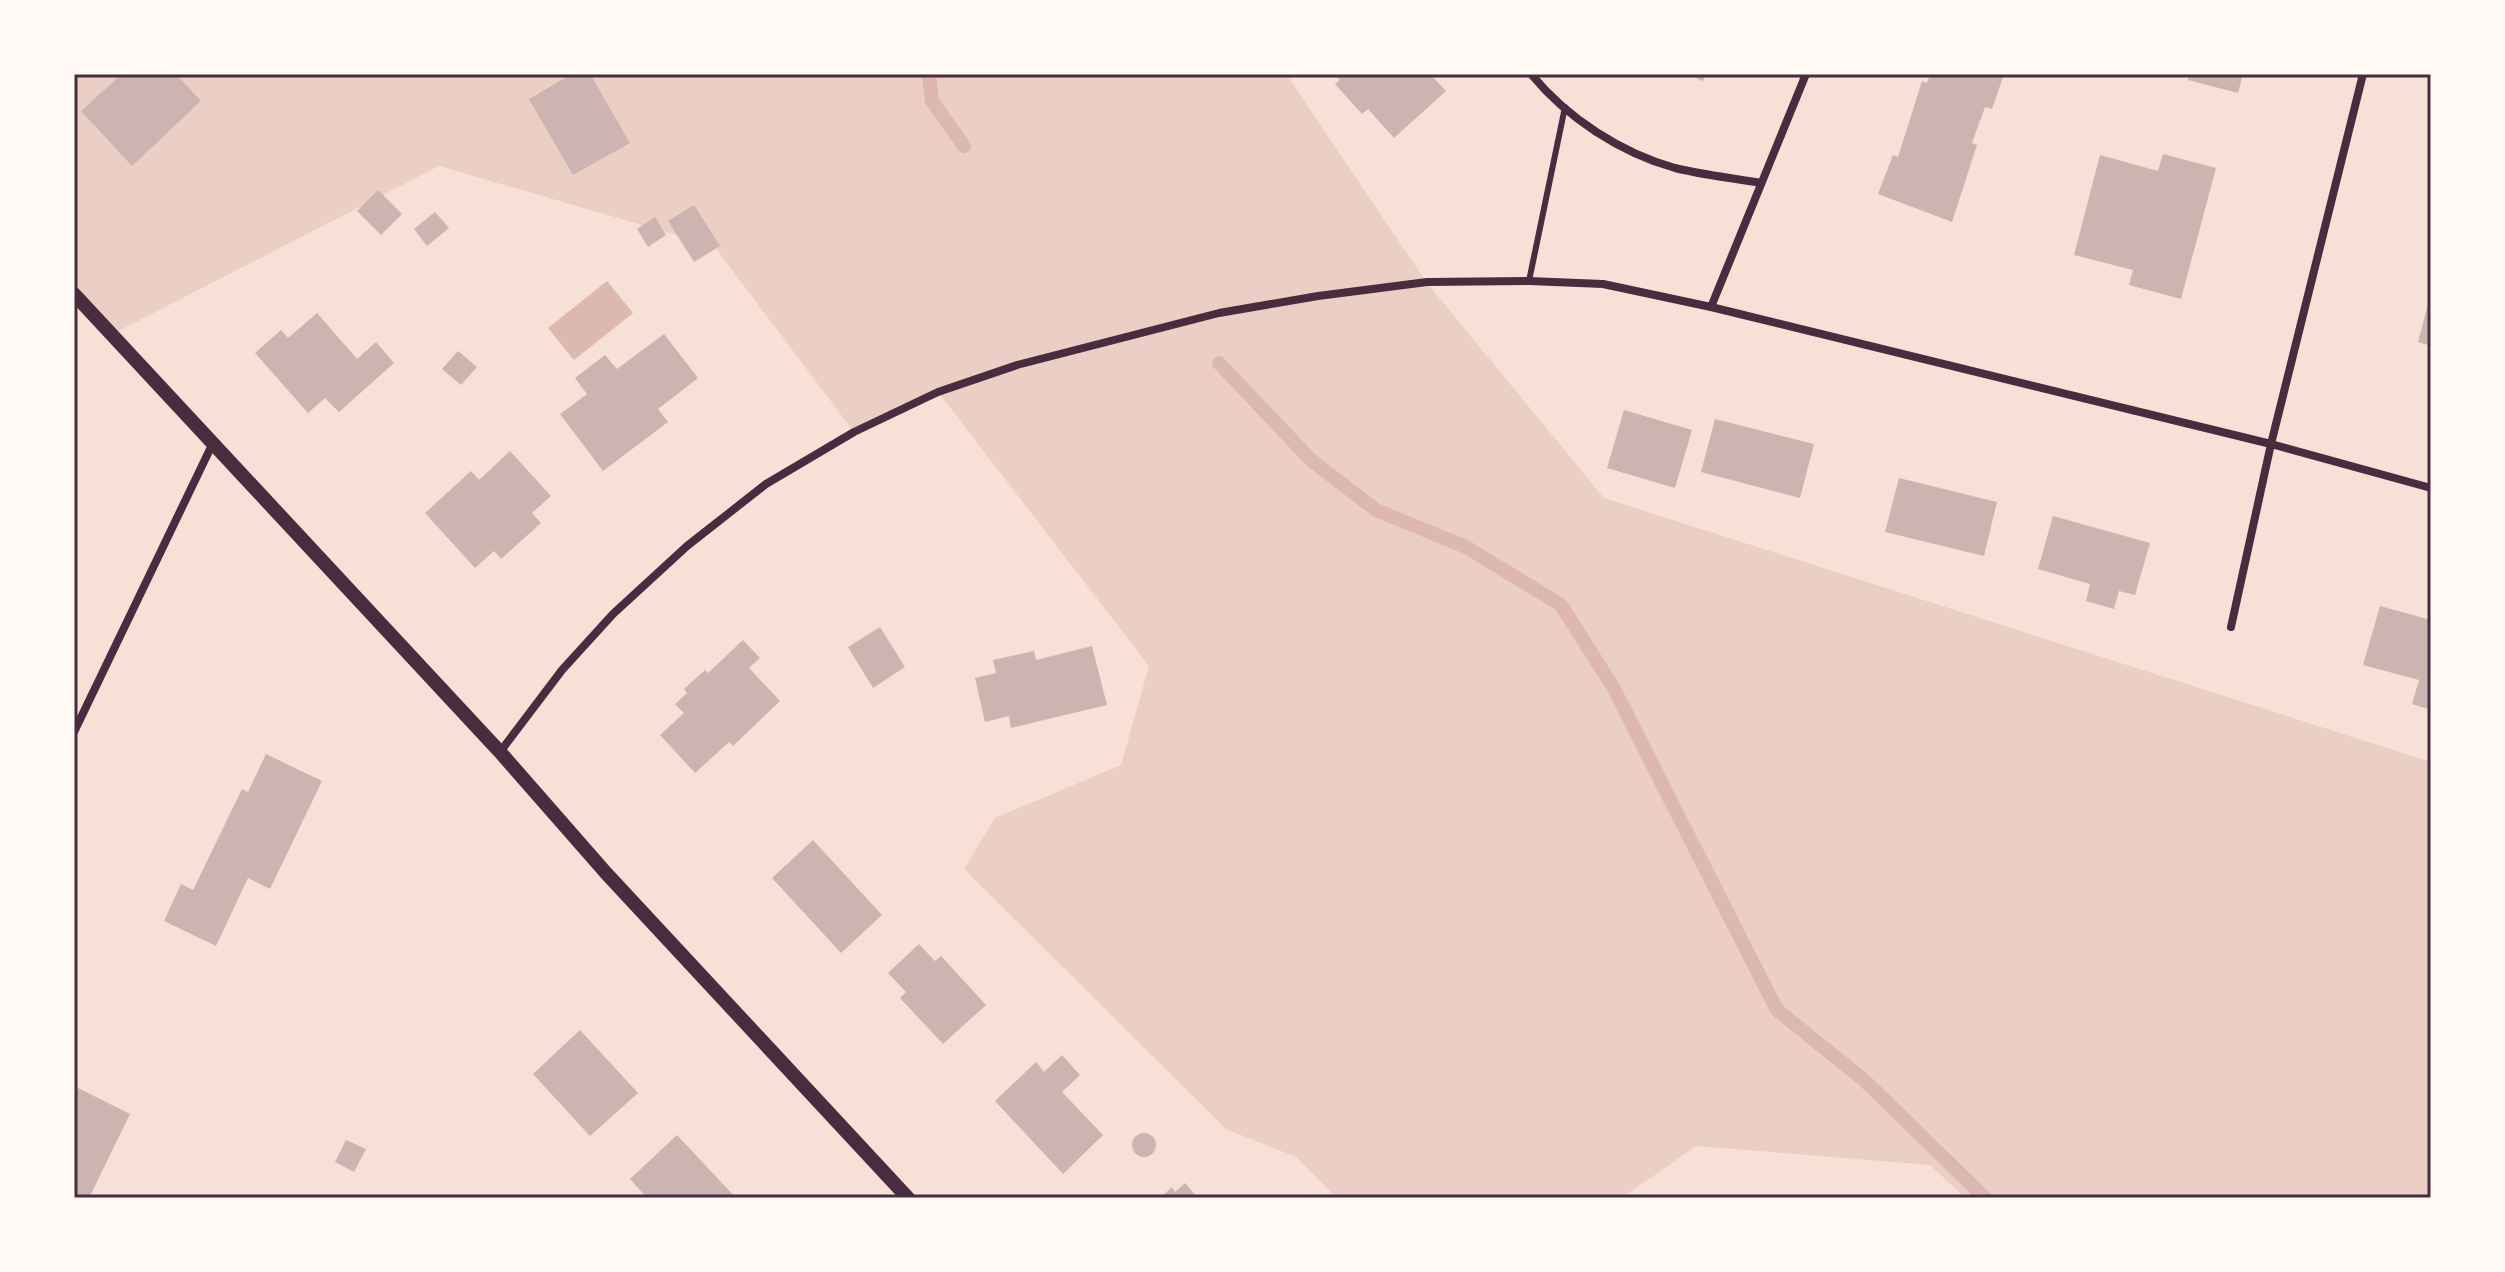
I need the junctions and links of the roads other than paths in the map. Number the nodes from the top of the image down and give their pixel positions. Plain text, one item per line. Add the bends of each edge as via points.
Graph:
1 (1531, 74) edge
2 (1806, 74) edge
3 (2363, 74) edge
4 (1565, 107) junction
5 (1761, 183) junction
6 (1529, 281) junction
7 (74, 294) edge
8 (1711, 307) junction
9 (2271, 444) junction
10 (212, 445) junction
11 (2431, 488) edge
12 (2231, 627) dead end
13 (74, 732) edge
14 (500, 752) junction
15 (908, 1198) edge

1 - 4 street
2 - 5 street
3 - 9 street
4 - 5 street via 1621,147 1674,168
4 - 6 lane
5 - 8 street
6 - 8 street via 1603,284
6 - 14 street via 1427,282 1219,313 1017,365 938,392 854,432 766,484 687,546 602,625
7 - 10 street
8 - 9 street
9 - 11 street
9 - 12 street
10 - 13 street
10 - 14 street
14 - 15 street

